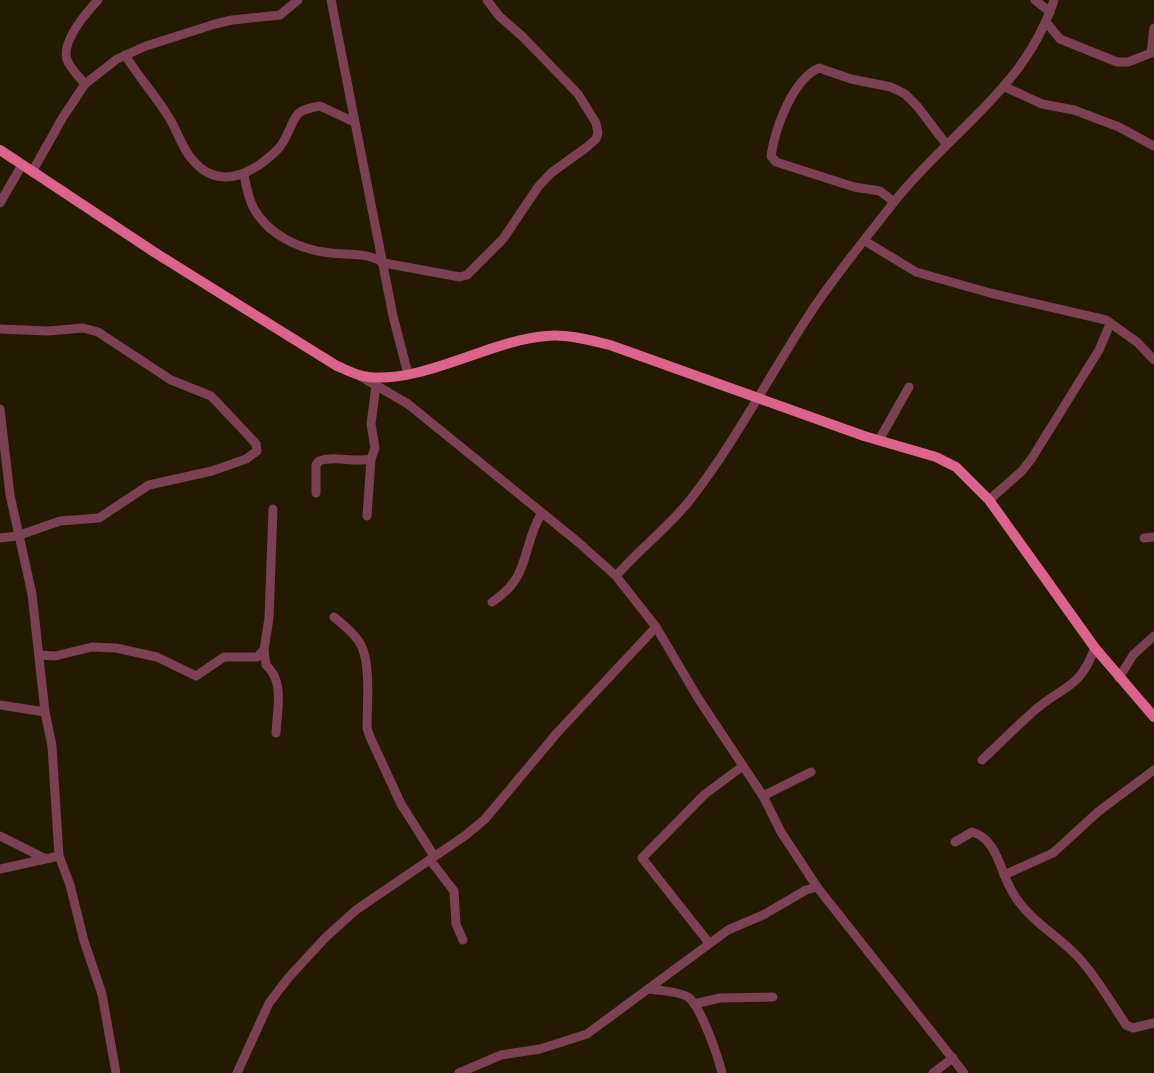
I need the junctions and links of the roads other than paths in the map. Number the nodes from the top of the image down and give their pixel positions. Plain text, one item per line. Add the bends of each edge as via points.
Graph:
1 (98, 0) edge
2 (298, 0) edge
3 (331, 0) edge
4 (487, 0) edge
5 (1035, 0) edge
6 (1054, 0) edge
7 (1050, 12) junction
8 (1046, 22) junction
9 (1154, 28) edge
10 (1060, 39) junction
11 (1036, 41) junction
12 (1152, 53) edge
13 (125, 55) junction
14 (85, 84) junction
15 (1006, 87) junction
16 (354, 122) junction
17 (946, 144) junction
18 (1154, 146) edge
19 (0, 150) edge
20 (22, 165) junction
21 (32, 172) junction
22 (244, 175) junction
23 (894, 202) junction
24 (0, 203) edge
25 (865, 242) junction
26 (384, 263) junction
27 (1110, 324) junction
28 (0, 330) edge
29 (1154, 360) edge
30 (355, 374) junction
31 (408, 374) junction
32 (376, 386) junction
33 (909, 387) dead end
34 (759, 398) junction
35 (0, 409) edge
36 (879, 440) junction
37 (371, 459) junction
38 (316, 493) dead end
39 (989, 500) junction
40 (274, 509) dead end
41 (541, 514) junction
42 (367, 516) dead end
43 (18, 536) junction
44 (0, 538) edge
45 (616, 576) junction
46 (492, 602) dead end
47 (334, 617) dead end
48 (656, 627) junction
49 (1154, 636) edge
50 (1095, 648) junction
51 (264, 650) junction
52 (40, 656) junction
53 (1119, 678) junction
54 (0, 705) edge
55 (44, 712) junction
56 (1154, 717) edge
57 (276, 733) dead end
58 (982, 760) dead end
59 (743, 766) junction
60 (1154, 770) edge
61 (811, 772) dead end
62 (763, 796) junction
63 (0, 836) edge
64 (955, 842) dead end
65 (59, 856) junction
66 (44, 858) junction
67 (432, 858) junction
68 (0, 869) edge
69 (1004, 875) junction
70 (817, 887) junction
71 (463, 940) dead end
72 (709, 943) junction
73 (650, 989) junction
74 (773, 997) dead end
75 (694, 1004) junction
76 (1154, 1023) edge
77 (953, 1058) junction
78 (116, 1073) edge
79 (237, 1073) edge
80 (459, 1073) edge
81 (722, 1073) edge
82 (933, 1073) edge
83 (964, 1073) edge

1 - 14 street via 74,31 67,49 67,61
2 - 13 street via 280,15 224,22
3 - 16 street
4 - 26 street via 589,108 596,123 596,139 551,173 503,239 467,275
5 - 7 street
6 - 7 street
7 - 8 street
8 - 10 street
8 - 11 street
9 - 12 street
10 - 11 street
10 - 12 street via 1123,64
11 - 15 street
13 - 14 street
13 - 22 street via 174,125 188,154 217,177
14 - 21 street
15 - 17 street
15 - 18 street via 1042,104 1119,127
16 - 22 street via 320,106 300,112 281,147
16 - 26 street
17 - 23 street
17 - 23 street via 917,106 891,87 819,68 797,87 773,142 771,156 776,162 880,191
19 - 20 main road
20 - 21 main road
20 - 24 street
21 - 30 main road
22 - 26 street via 253,206 274,233 311,249 365,254
23 - 25 street
25 - 27 street via 916,272
25 - 34 street via 811,312
26 - 31 street
27 - 29 street
27 - 39 street via 1100,350 1032,457
28 - 43 street via 83,328 98,332 171,380 211,396 257,447 253,456 212,471 149,485 99,518 60,521
30 - 31 main road
30 - 32 street
31 - 34 main road via 514,342 579,337
32 - 37 street
32 - 41 street via 408,404
33 - 36 street
34 - 36 main road
34 - 45 street via 690,499
35 - 43 street
36 - 39 main road via 956,467
37 - 38 street via 322,459 316,465
37 - 42 street
39 - 50 main road
40 - 51 street
41 - 45 street
41 - 46 street via 520,575
43 - 44 street
43 - 52 street via 29,570
45 - 48 street
47 - 67 street via 363,648 367,728 401,804
48 - 59 street
48 - 67 street via 485,819
49 - 53 street via 1133,655
50 - 53 main road
50 - 58 street via 1074,683 1038,708
51 - 52 street via 257,657 225,657 196,676 158,657 116,649 92,647
51 - 57 street via 266,665 278,684
52 - 55 street
53 - 56 main road
54 - 55 street
55 - 65 street via 52,746
59 - 62 street
59 - 72 street via 705,794 642,858
60 - 69 street via 1053,853
61 - 62 street
62 - 70 street via 780,832
63 - 66 street
64 - 69 street via 972,832 979,834 996,855
65 - 66 street
65 - 78 street via 102,994
66 - 68 street
67 - 71 street via 454,891 456,924
67 - 79 street via 356,910 289,977 270,1003
69 - 76 street via 1023,908 1078,957 1126,1025
70 - 72 street
70 - 77 street
72 - 73 street
73 - 75 street via 688,997
73 - 80 street via 587,1034 540,1049 500,1055
74 - 75 street via 720,998
75 - 81 street
77 - 82 street
77 - 83 street

